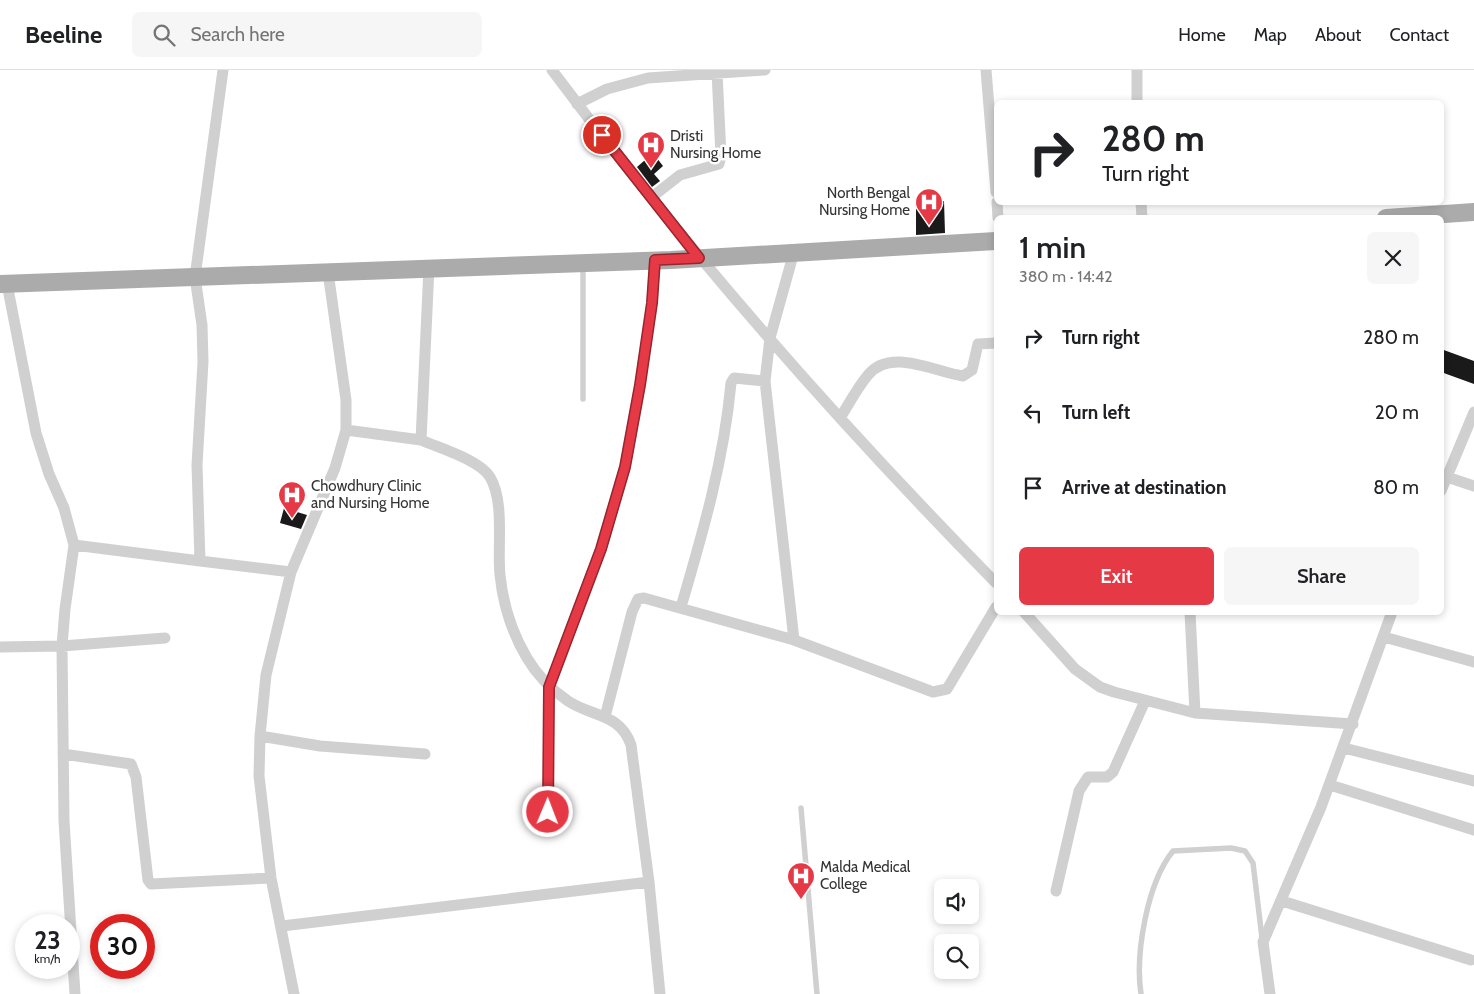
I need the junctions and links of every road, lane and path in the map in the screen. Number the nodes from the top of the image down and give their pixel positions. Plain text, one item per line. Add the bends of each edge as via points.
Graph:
1 (223, 70) edge
2 (552, 70) edge
3 (765, 70) edge
4 (986, 70) edge
5 (1137, 70) edge
6 (717, 72) junction
7 (1137, 100) edge
8 (578, 104) junction
9 (994, 168) edge
10 (652, 197) junction
11 (1474, 212) edge
12 (1430, 215) edge
13 (994, 241) edge
14 (794, 252) junction
15 (699, 258) junction
16 (655, 260) junction
17 (583, 263) junction
18 (429, 267) junction
19 (328, 272) junction
20 (195, 277) junction
21 (4, 284) edge
22 (770, 338) junction
23 (994, 343) edge
24 (765, 381) junction
25 (583, 399) dead end
26 (1474, 412) edge
27 (840, 418) junction
28 (346, 430) junction
29 (421, 440) junction
30 (1447, 477) junction
31 (1444, 484) edge
32 (1474, 486) edge
33 (74, 545) junction
34 (200, 561) junction
35 (291, 572) junction
36 (994, 581) edge
37 (681, 607) junction
38 (994, 609) edge
39 (1027, 615) edge
40 (1190, 615) edge
41 (1391, 615) edge
42 (1384, 637) junction
43 (165, 638) dead end
44 (794, 640) junction
45 (62, 646) junction
46 (0, 647) edge
47 (1474, 662) edge
48 (549, 687) junction
49 (1145, 701) junction
50 (1195, 713) junction
51 (605, 717) junction
52 (1353, 724) junction
53 (260, 736) junction
54 (1344, 748) junction
55 (63, 754) junction
56 (425, 754) dead end
57 (1474, 781) edge
58 (1330, 785) junction
59 (801, 808) dead end
60 (548, 830) dead end
61 (1474, 830) edge
62 (271, 878) junction
63 (649, 882) junction
64 (1056, 890) dead end
65 (1282, 901) junction
66 (282, 926) junction
67 (1263, 942) junction
68 (1471, 960) dead end
69 (75, 994) edge
70 (294, 994) edge
71 (660, 994) edge
72 (818, 994) edge
73 (1141, 994) edge
74 (1270, 994) edge

1 - 20 street
2 - 8 street
3 - 6 street
4 - 9 street
5 - 7 street
6 - 8 street via 648,78 607,89
6 - 10 street via 719,164 680,175
8 - 10 street
10 - 15 street
11 - 12 main road
13 - 14 main road
14 - 15 main road
14 - 22 street
15 - 16 main road
15 - 22 street
16 - 17 main road
16 - 48 street via 652,303 625,467 601,549
17 - 18 main road
17 - 25 lane
18 - 19 main road
18 - 29 street
19 - 20 main road
19 - 28 street via 346,400
20 - 21 main road
20 - 34 street via 203,362 197,465
21 - 33 street via 36,433
22 - 24 street
22 - 27 street
23 - 27 street via 978,344 972,370 963,376 904,362 878,366 868,374
24 - 37 street via 739,377 730,383 718,472
24 - 44 street
26 - 30 street
27 - 36 street
28 - 29 street
28 - 35 street via 334,468
29 - 48 street via 473,462 490,476 498,502 500,576 510,622 527,658
30 - 31 street
30 - 32 street
33 - 34 street
33 - 45 street
34 - 35 street
35 - 53 street via 266,675
37 - 44 street
37 - 51 street via 638,599
38 - 44 street via 947,689 941,692 923,690
39 - 49 street via 1088,680
40 - 50 street
41 - 42 street
42 - 47 street
42 - 52 street
43 - 45 street
45 - 46 street
45 - 55 street
48 - 51 street via 570,703
48 - 60 street
49 - 50 street
49 - 64 street via 1113,772 1107,777 1088,777 1079,791
50 - 52 street
51 - 63 street via 627,733 631,745
52 - 54 street
53 - 56 street via 320,746
53 - 62 street via 259,776
54 - 57 street
54 - 58 street
55 - 62 street via 131,764 136,777 151,884
55 - 69 street
58 - 61 street
58 - 65 street
59 - 72 lane
62 - 66 street
63 - 66 street
63 - 71 street
65 - 67 street
65 - 68 street
66 - 70 street
67 - 73 lane via 1253,863 1245,851 1231,848 1173,851 1160,873 1144,927 1140,949
67 - 74 street

